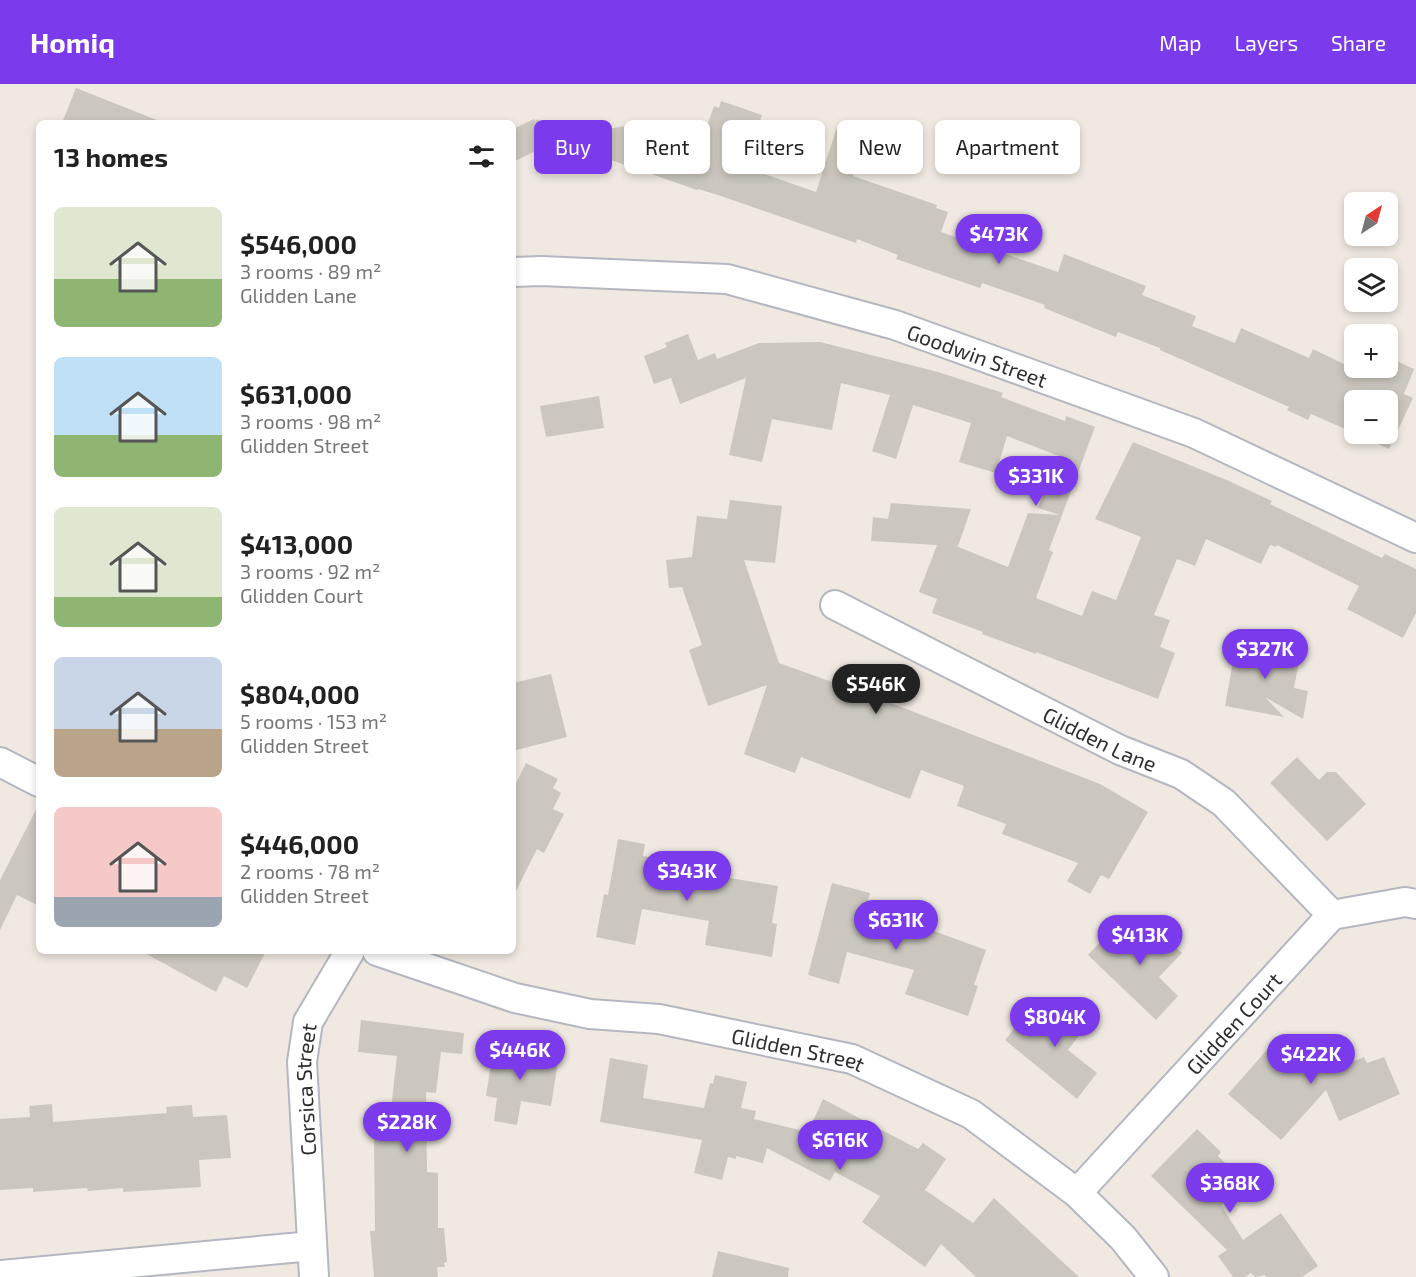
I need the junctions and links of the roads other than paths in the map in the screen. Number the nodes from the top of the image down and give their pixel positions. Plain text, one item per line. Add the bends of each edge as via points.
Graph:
1 (516, 272) edge
2 (1416, 538) edge
3 (835, 605) dead end
4 (0, 762) edge
5 (36, 780) edge
6 (1416, 904) edge
7 (1332, 915) junction
8 (348, 954) edge
9 (386, 954) edge
10 (1077, 1193) junction
11 (312, 1246) junction
12 (0, 1275) edge
13 (314, 1277) edge
14 (1154, 1277) edge

1 - 2 street, Goodwin Street via 727,279 895,325 1194,433
3 - 7 street, Glidden Lane via 1120,750 1180,774 1224,803
4 - 5 street
6 - 7 street via 1406,902
7 - 10 street, Glidden Court
8 - 11 street, Corsica Street via 309,1022 302,1062
9 - 10 street, Glidden Street via 515,998 590,1014 659,1019 852,1059 971,1114
10 - 14 street, Glidden Street via 1123,1238
11 - 12 street
11 - 13 street, Corsica Street

